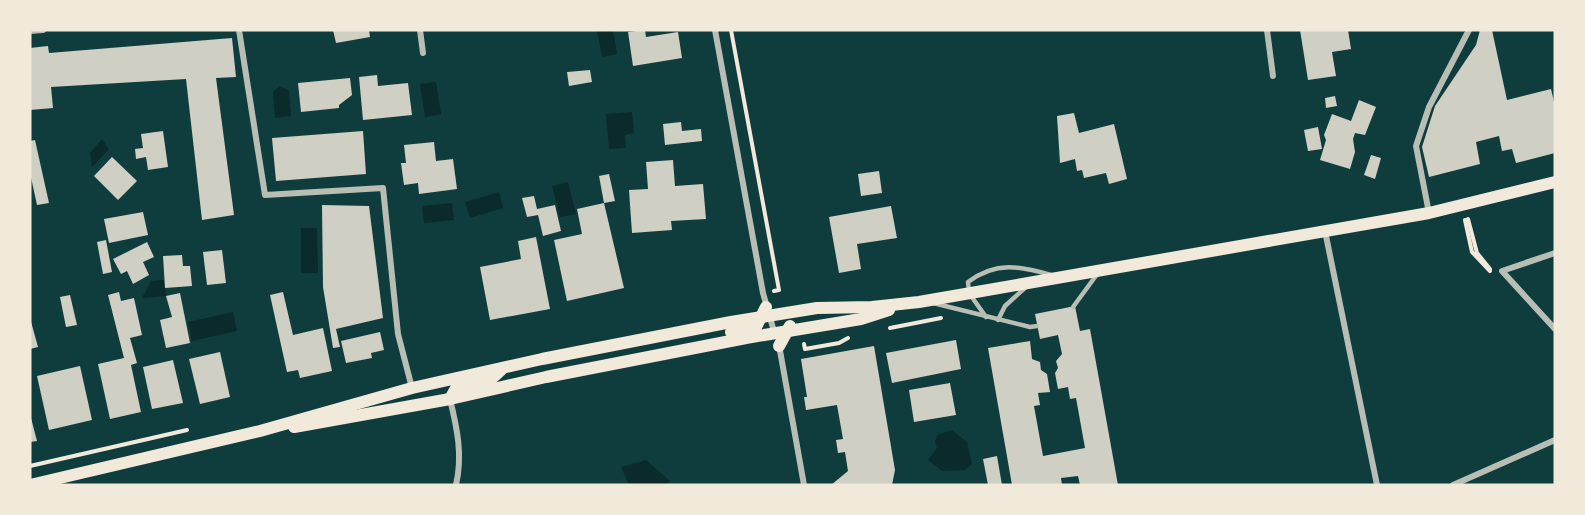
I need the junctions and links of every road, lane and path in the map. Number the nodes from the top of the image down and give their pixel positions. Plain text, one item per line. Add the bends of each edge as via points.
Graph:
1 (43, 30) edge
2 (238, 30) edge
3 (420, 30) edge
4 (715, 30) edge
5 (731, 30) edge
6 (1267, 30) edge
7 (1469, 30) edge
8 (30, 31) edge
9 (423, 53) dead end
10 (1273, 76) dead end
11 (1555, 182) edge
12 (1462, 205) junction
13 (1429, 213) junction
14 (1325, 231) junction
15 (1555, 253) edge
16 (1100, 271) junction
17 (1502, 271) junction
18 (1060, 278) junction
19 (1033, 282) junction
20 (763, 293) junction
21 (969, 293) junction
22 (925, 301) junction
23 (912, 303) junction
24 (872, 307) junction
25 (1072, 307) dead end
26 (765, 314) junction
27 (986, 317) junction
28 (998, 320) junction
29 (1037, 326) dead end
30 (1555, 329) edge
31 (780, 332) junction
32 (779, 346) joint
33 (597, 366) junction
34 (504, 368) junction
35 (412, 388) junction
36 (450, 399) junction
37 (191, 429) dead end
38 (260, 431) junction
39 (1555, 440) edge
40 (30, 466) edge
41 (30, 485) edge
42 (456, 485) edge
43 (804, 485) edge
44 (1377, 485) edge
45 (1453, 485) edge

1 - 8 street
2 - 35 street via 265,195 383,188 398,334
3 - 9 street
4 - 20 street
5 - 20 path via 778,290
6 - 10 street
7 - 13 street via 1430,107 1416,146
11 - 12 main road
12 - 13 main road
12 - 17 path via 1477,253 1490,269
13 - 14 main road
14 - 16 main road
14 - 44 street
15 - 17 street
16 - 18 main road
16 - 25 lane
17 - 30 street
18 - 19 main road
18 - 21 lane via 1020,266 982,271 968,282
19 - 21 main road
19 - 28 lane via 1005,306
20 - 26 street
21 - 22 main road
21 - 27 lane
22 - 23 main road
22 - 27 lane
23 - 24 main road
23 - 31 main road via 861,319
24 - 26 main road
24 - 31 main road via 792,324
26 - 31 street
26 - 33 main road via 756,327 618,354
26 - 34 main road
27 - 28 lane
28 - 29 lane
31 - 32 main road
31 - 33 main road
32 - 43 street
33 - 36 main road
34 - 35 main road
34 - 36 main road via 490,380 456,388
35 - 38 main road
36 - 38 main road
36 - 42 street via 458,431 460,466
37 - 40 path
38 - 41 main road
39 - 45 street

